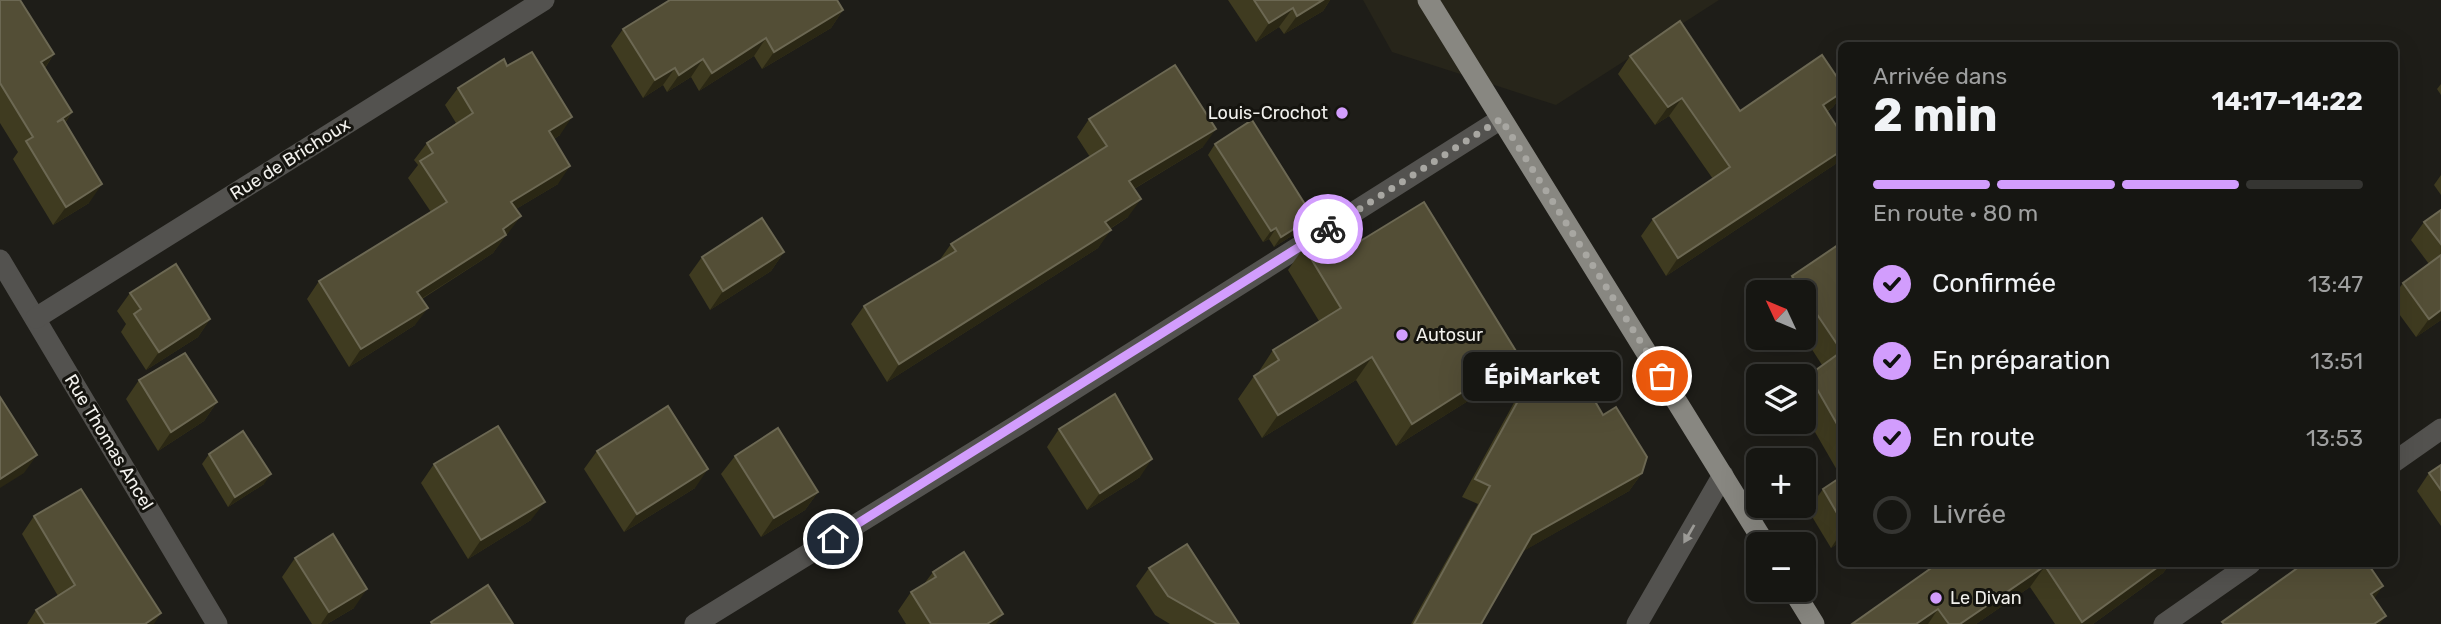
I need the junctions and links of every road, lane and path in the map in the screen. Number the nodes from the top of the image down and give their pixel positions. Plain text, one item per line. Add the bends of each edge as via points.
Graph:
1 (544, 0) edge
2 (1427, 0) edge
3 (1501, 119) junction
4 (0, 260) edge
5 (36, 318) junction
6 (2441, 429) edge
7 (2398, 459) edge
8 (1723, 475) junction
9 (1758, 532) edge
10 (2246, 567) edge
11 (1800, 602) edge
12 (216, 624) edge
13 (695, 624) edge
14 (1637, 624) edge
15 (1814, 624) edge
16 (2164, 624) edge

1 - 5 street, Rue de Brichoux
2 - 3 main road
3 - 8 main road
3 - 13 street
4 - 5 street, Rue Thomas Ancel
5 - 12 street, Rue Thomas Ancel
6 - 7 street
8 - 9 main road
8 -> 14 street
10 - 16 street
11 - 15 main road

